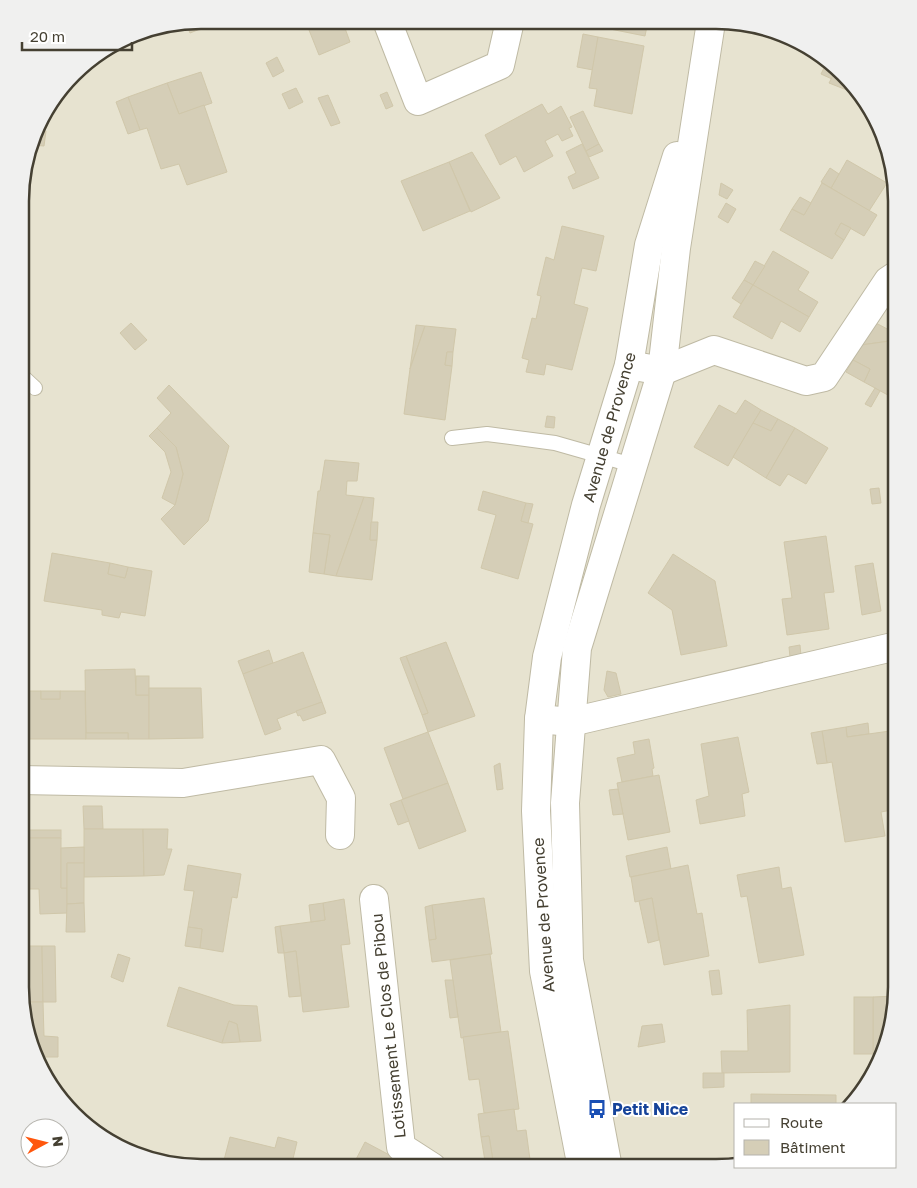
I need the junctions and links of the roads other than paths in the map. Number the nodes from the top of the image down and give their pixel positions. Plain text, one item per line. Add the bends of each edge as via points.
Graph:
1 (390, 29) edge
2 (508, 29) edge
3 (710, 29) edge
4 (701, 78) junction
5 (888, 281) edge
6 (629, 365) junction
7 (662, 371) junction
8 (29, 382) edge
9 (35, 388) dead end
10 (452, 438) dead end
11 (601, 455) junction
12 (632, 465) junction
13 (888, 648) edge
14 (539, 719) junction
15 (571, 722) junction
16 (29, 780) edge
17 (340, 835) dead end
18 (374, 899) dead end
19 (420, 1159) edge
20 (580, 1159) edge
21 (606, 1159) edge

1 - 2 street via 418,101 500,64
3 - 4 street, Avenue de Provence
4 - 6 street, Avenue de Provence via 649,245
4 - 7 street, Avenue de Provence
5 - 7 street via 824,376 806,381 714,350
6 - 7 street
6 - 11 street, Avenue de Provence
7 - 12 street, Avenue de Provence
8 - 9 lane
10 - 11 lane via 488,434 556,443
11 - 12 lane
11 - 14 street, Avenue de Provence via 547,657
12 - 15 street, Avenue de Provence via 577,648
13 - 15 street
14 - 15 street
14 - 20 street, Avenue de Provence via 536,811 544,971
15 - 21 street, Avenue de Provence via 565,804 569,960
16 - 17 street via 183,783 321,760 341,798
18 - 19 street, Lotissement Le Clos de Pibou via 401,1147

